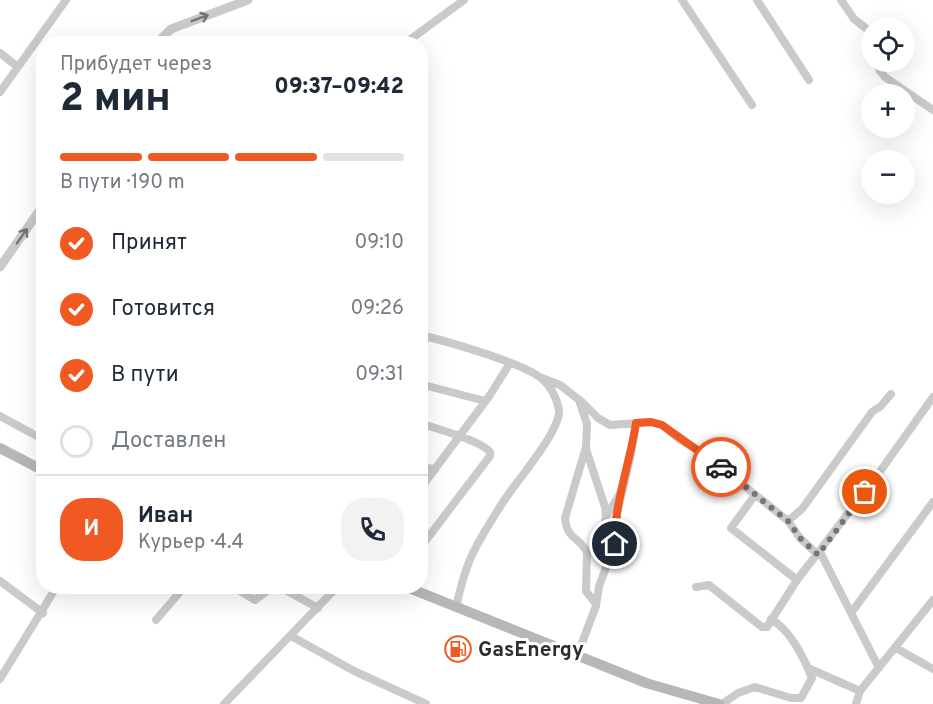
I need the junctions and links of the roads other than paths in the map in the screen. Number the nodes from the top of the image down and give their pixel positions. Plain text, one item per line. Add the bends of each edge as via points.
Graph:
1 (66, 0) edge
2 (248, 0) edge
3 (464, 0) edge
4 (682, 0) edge
5 (757, 0) edge
6 (841, 0) edge
7 (861, 24) edge
8 (40, 36) edge
9 (164, 36) edge
10 (415, 36) edge
11 (36, 42) edge
12 (0, 53) edge
13 (18, 67) junction
14 (881, 72) edge
15 (809, 80) dead end
16 (0, 92) edge
17 (752, 105) dead end
18 (933, 110) edge
19 (36, 215) edge
20 (0, 267) edge
21 (428, 337) edge
22 (510, 363) junction
23 (541, 378) junction
24 (428, 386) edge
25 (891, 394) dead end
26 (933, 397) edge
27 (579, 400) junction
28 (485, 401) junction
29 (0, 417) edge
30 (636, 423) junction
31 (428, 426) edge
32 (36, 436) edge
33 (459, 436) junction
34 (0, 447) edge
35 (585, 447) junction
36 (36, 467) edge
37 (428, 468) edge
38 (435, 470) junction
39 (428, 479) edge
40 (622, 491) junction
41 (755, 495) junction
42 (933, 502) edge
43 (606, 516) junction
44 (788, 521) junction
45 (428, 537) edge
46 (819, 554) junction
47 (607, 565) junction
48 (797, 580) junction
49 (1, 583) edge
50 (696, 587) dead end
51 (53, 594) edge
52 (179, 594) edge
53 (245, 594) edge
54 (263, 594) edge
55 (293, 594) edge
56 (331, 594) edge
57 (423, 594) edge
58 (933, 600) edge
59 (596, 604) junction
60 (318, 608) junction
61 (456, 608) junction
62 (43, 612) junction
63 (851, 613) junction
64 (771, 619) junction
65 (156, 620) dead end
66 (291, 636) junction
67 (896, 648) junction
68 (577, 656) junction
69 (808, 668) junction
70 (879, 668) junction
71 (933, 669) edge
72 (821, 673) junction
73 (812, 678) junction
74 (0, 680) edge
75 (860, 691) junction
76 (224, 704) edge
77 (426, 704) edge
78 (720, 704) edge
79 (856, 704) edge

1 - 8 street
9 -> 2 street via 171,29
3 - 10 street
4 - 17 street
5 - 15 street
6 - 7 street
11 - 13 street
12 - 13 street
13 - 16 street
14 - 18 street
20 -> 19 street
21 - 22 street
22 - 23 street
22 - 28 street
23 - 27 street
23 - 61 street via 554,393 559,411 552,432 473,553
24 - 28 street
25 - 44 street via 872,412 802,509
26 - 46 street
27 - 30 street via 610,425
27 - 35 street via 587,424
28 - 33 street
29 - 32 street
30 - 40 street
30 - 41 street via 662,425
31 - 33 street
33 - 38 street
33 - 45 street via 487,448 490,456
34 - 36 main road
35 - 43 street
35 - 59 street via 565,518 567,532 586,553 586,591
37 - 38 street
38 - 39 street
40 - 43 street
40 - 47 street via 615,544
41 - 44 street
41 - 48 street via 731,528
42 - 63 street
43 - 47 street via 603,534
44 - 46 street
46 - 48 street
46 - 63 street
47 - 59 street
48 - 64 street
49 - 62 street
50 - 64 street via 709,585 764,628
51 - 62 street
52 - 65 street
53 - 54 street via 255,600
55 - 60 street
56 - 60 street
57 - 61 main road
58 - 67 street
59 - 68 street
60 - 66 street
61 - 68 main road
62 - 74 street
63 - 70 street
64 - 69 street via 786,632
66 - 76 street
66 - 77 street
67 - 70 street
67 - 71 street
68 - 78 main road via 646,683
69 - 72 street
69 - 73 street
70 - 75 street
72 - 73 street
72 - 75 street
73 - 78 street via 801,698 755,687
75 - 79 street

